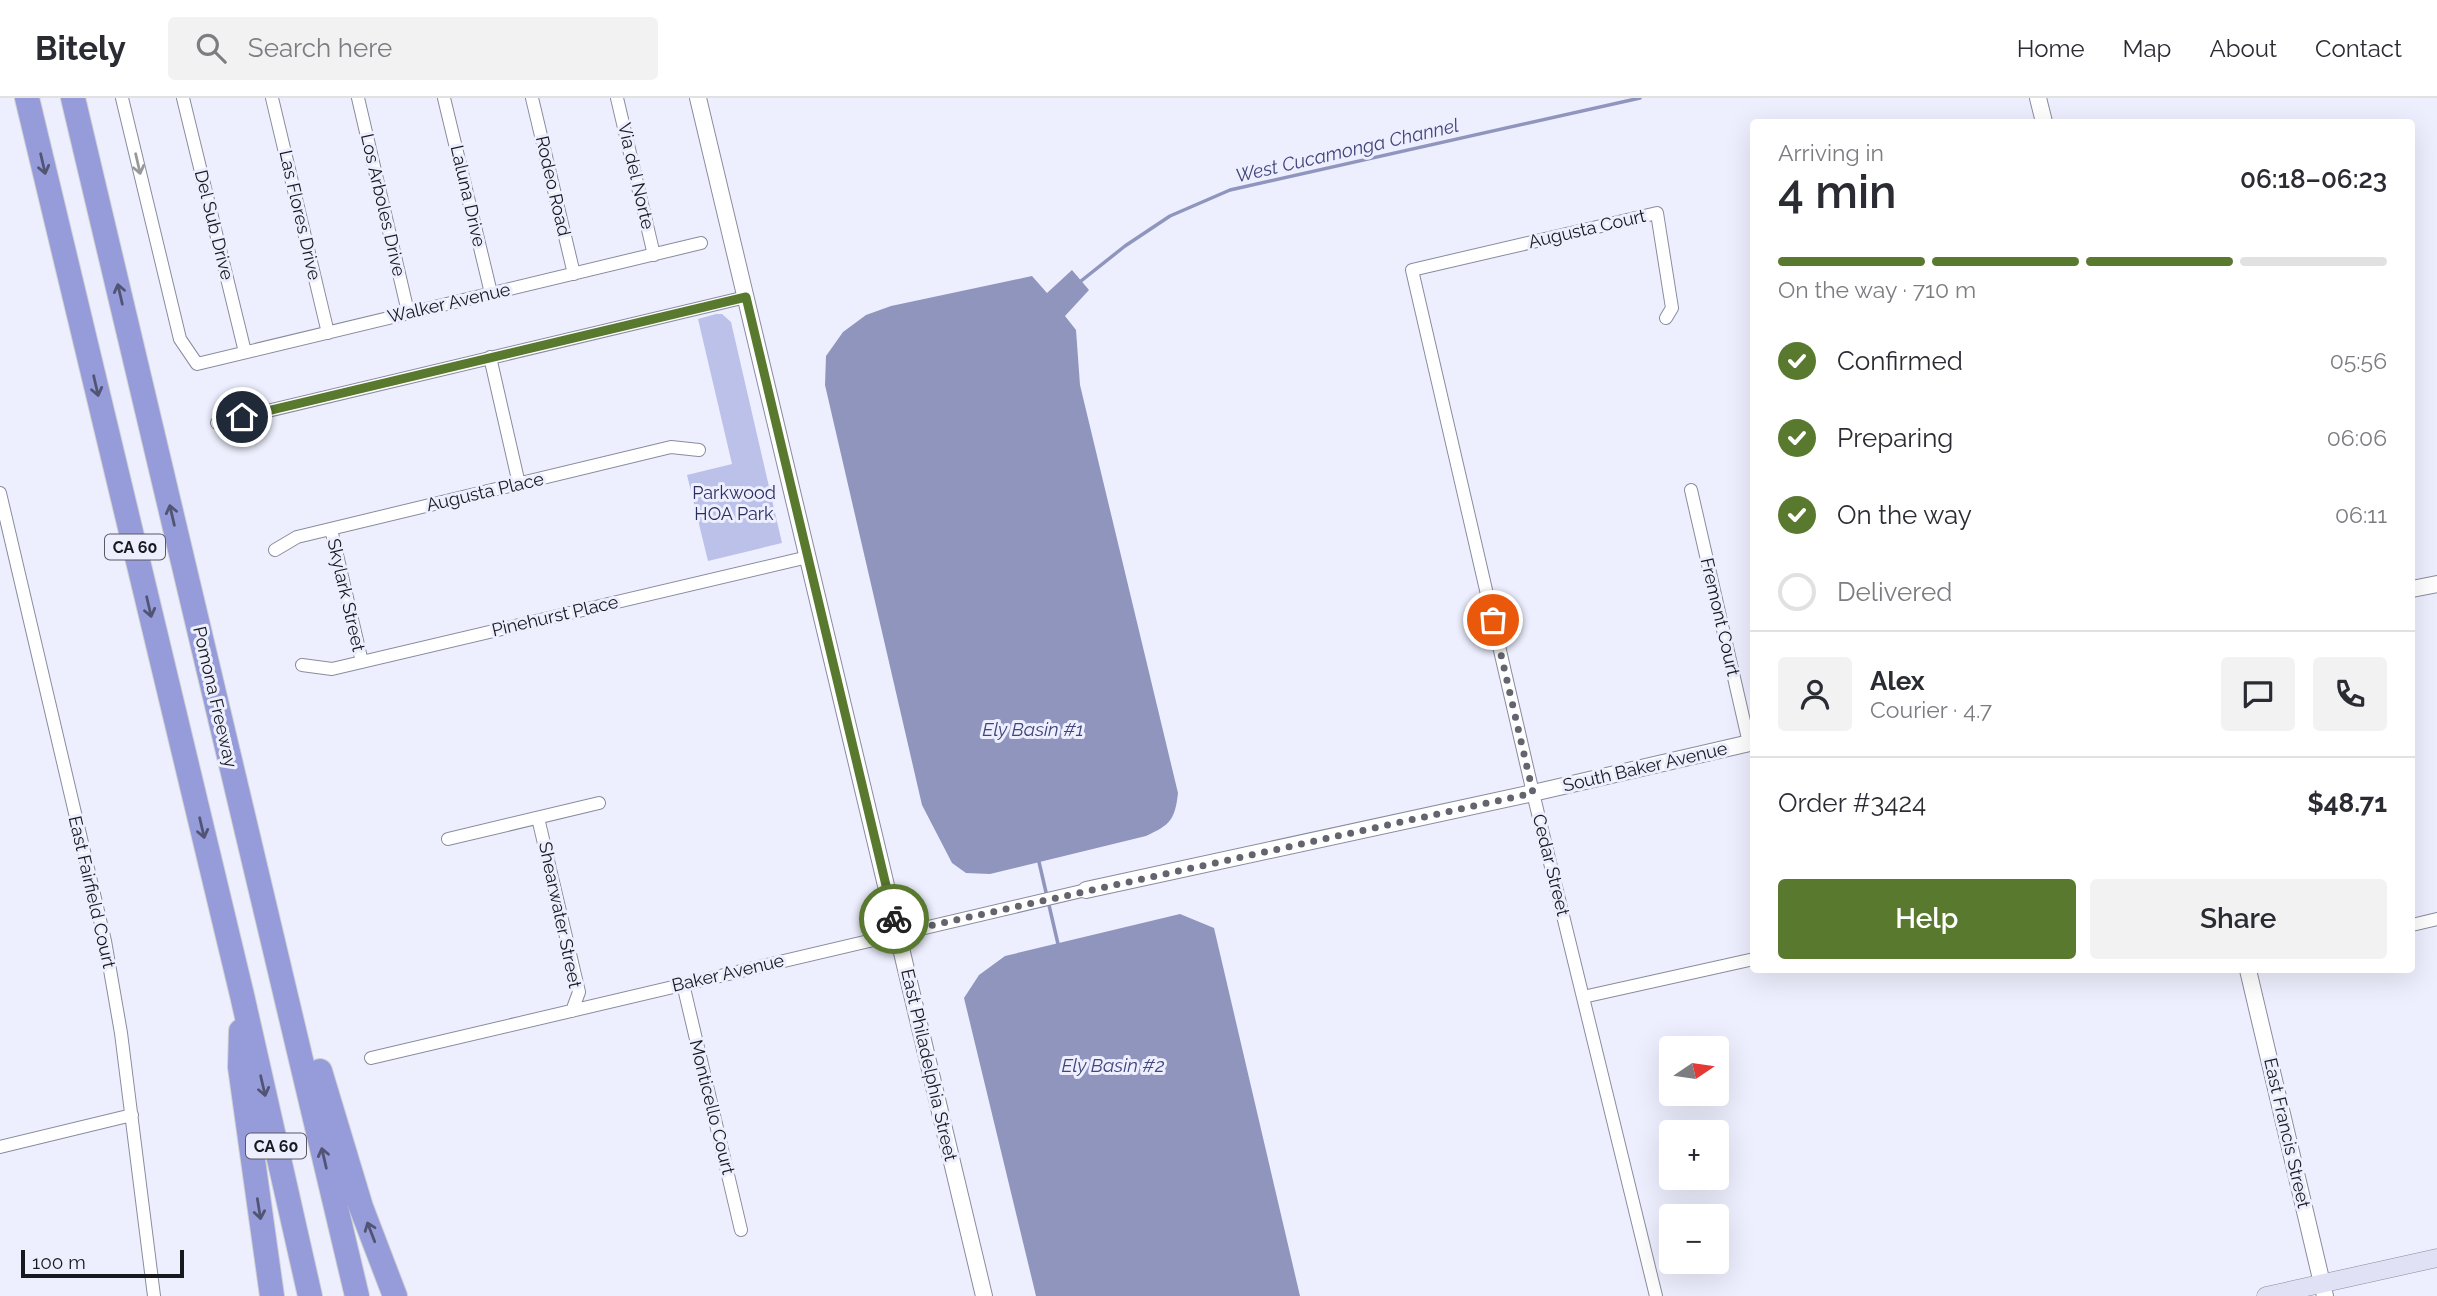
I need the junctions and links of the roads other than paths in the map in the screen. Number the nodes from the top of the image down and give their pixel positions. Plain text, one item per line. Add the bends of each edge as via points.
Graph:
1 (27, 98) edge
2 (73, 98) edge
3 (122, 98) edge
4 (183, 98) edge
5 (272, 98) edge
6 (358, 98) edge
7 (444, 98) edge
8 (532, 98) edge
9 (617, 98) edge
10 (698, 98) edge
11 (2038, 98) edge
12 (2043, 119) edge
13 (701, 243) dead end
14 (654, 255) junction
15 (1412, 270) joint
16 (574, 274) junction
17 (491, 293) junction
18 (746, 297) junction
19 (408, 313) junction
20 (1666, 318) dead end
21 (328, 333) junction
22 (245, 352) junction
23 (490, 357) junction
24 (217, 423) dead end
25 (699, 450) dead end
26 (519, 484) junction
27 (1691, 490) dead end
28 (0, 493) edge
29 (331, 528) junction
30 (275, 550) dead end
31 (808, 557) junction
32 (2437, 584) edge
33 (2415, 589) edge
34 (362, 662) junction
35 (302, 665) dead end
36 (1750, 739) edge
37 (1750, 743) edge
38 (1533, 793) junction
39 (239, 796) junction
40 (600, 803) dead end
41 (538, 818) junction
42 (449, 839) dead end
43 (1086, 890) joint
44 (2437, 919) edge
45 (2415, 924) edge
46 (897, 933) junction
47 (1750, 960) edge
48 (2249, 973) edge
49 (683, 984) junction
50 (242, 995) junction
51 (1583, 998) junction
52 (572, 1011) junction
53 (371, 1058) dead end
54 (132, 1115) junction
55 (0, 1147) edge
56 (741, 1230) dead end
57 (2437, 1258) edge
58 (2324, 1289) edge
59 (154, 1296) edge
60 (272, 1296) edge
61 (310, 1296) edge
62 (357, 1296) edge
63 (396, 1296) edge
64 (984, 1296) edge
65 (1656, 1296) edge
66 (2266, 1296) edge

1 -> 50 highway, CA 60
39 -> 2 highway, Pomona Freeway / CA 60
3 -> 22 street, Walker Avenue via 180,339 197,364
4 - 22 street, Del Sub Drive
5 - 21 street, Las Flores Drive
6 - 19 street, Los Arboles Drive
7 - 17 street, Laluna Drive
8 - 16 street, Rodeo Road
9 - 14 street, Via del Norte
10 - 18 street, East Philadelphia Street
11 - 12 street
13 - 14 street, Walker Avenue
14 - 16 street, Walker Avenue
15 - 20 street, Augusta Court via 1657,213 1672,308
15 - 38 street, Cedar Street
16 - 17 street, Walker Avenue
17 - 19 street, Walker Avenue
18 - 23 street
18 - 31 street, East Philadelphia Street
19 - 21 street, Walker Avenue
21 - 22 street, Walker Avenue
23 - 24 street
23 - 26 street
25 - 26 street, Augusta Place via 671,447
26 - 29 street, Augusta Place
27 - 36 street, Fremont Court
28 - 54 street, East Fairfield Court via 105,941
29 - 30 street, Augusta Place via 297,537
29 - 34 street, Skylark Street
31 - 34 street, Pinehurst Place
31 - 46 street, East Philadelphia Street
32 - 33 street
34 - 35 street, Pinehurst Place via 332,669
37 - 38 street, South Baker Avenue
38 - 43 street, South Baker Avenue
38 - 51 street, Cedar Street
62 -> 39 highway, Pomona Freeway / CA 60
63 -> 39 highway via 346,1161
40 - 41 street
41 - 42 street
41 - 52 street, Shearwater Street via 579,992
43 - 46 street, Baker Avenue
44 - 45 street
46 - 49 street, Baker Avenue
46 - 64 street, East Philadelphia Street
47 - 51 street
48 - 58 street, East Francis Street
49 - 52 street, Baker Avenue
49 - 56 street, Monticello Court
50 -> 60 highway via 240,1067
50 -> 61 highway, CA 60
51 - 65 street, Cedar Street
52 - 53 street, Baker Avenue
54 - 55 street
54 - 59 street, East Fairfield Court
57 - 58 main road
58 - 66 main road

